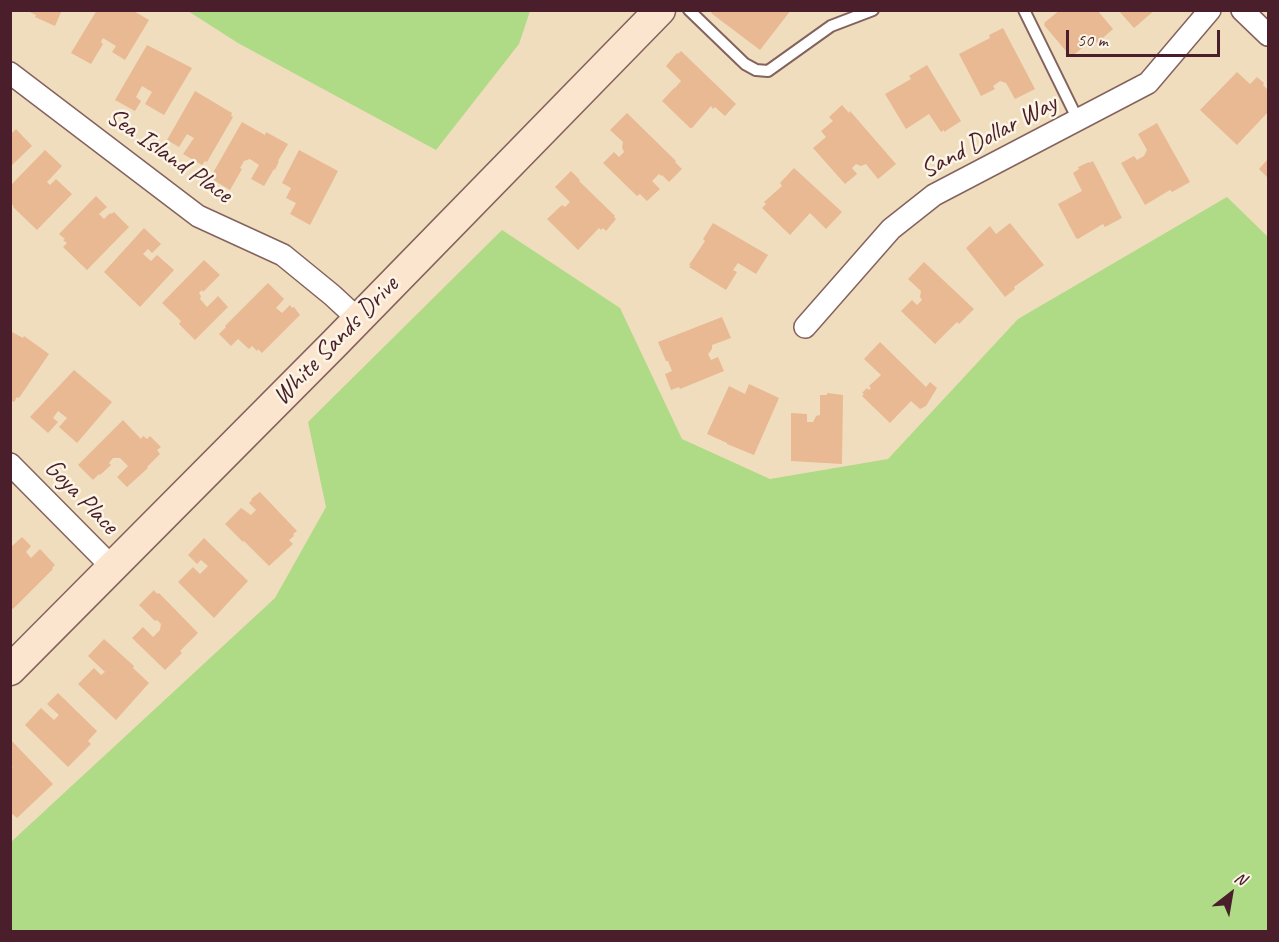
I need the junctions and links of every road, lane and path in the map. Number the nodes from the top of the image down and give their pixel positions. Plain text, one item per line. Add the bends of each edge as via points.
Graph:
1 (660, 10) edge
2 (689, 10) edge
3 (873, 10) edge
4 (1024, 10) edge
5 (1210, 10) edge
6 (1242, 10) edge
7 (1269, 35) edge
8 (10, 73) edge
9 (1078, 120) junction
10 (358, 319) junction
11 (805, 327) dead end
12 (10, 464) edge
13 (113, 568) junction
14 (10, 670) edge

1 - 10 street, White Sands Drive
2 - 3 lane via 745,64 768,71 831,26
4 - 9 lane
5 - 9 street, Sand Dollar Way via 1148,83
6 - 7 street
8 - 10 street, Sea Island Place via 198,216 283,255
9 - 11 street, Sand Dollar Way via 934,195 891,229
10 - 13 street, White Sands Drive
12 - 13 street, Goya Place
13 - 14 street, White Sands Drive

